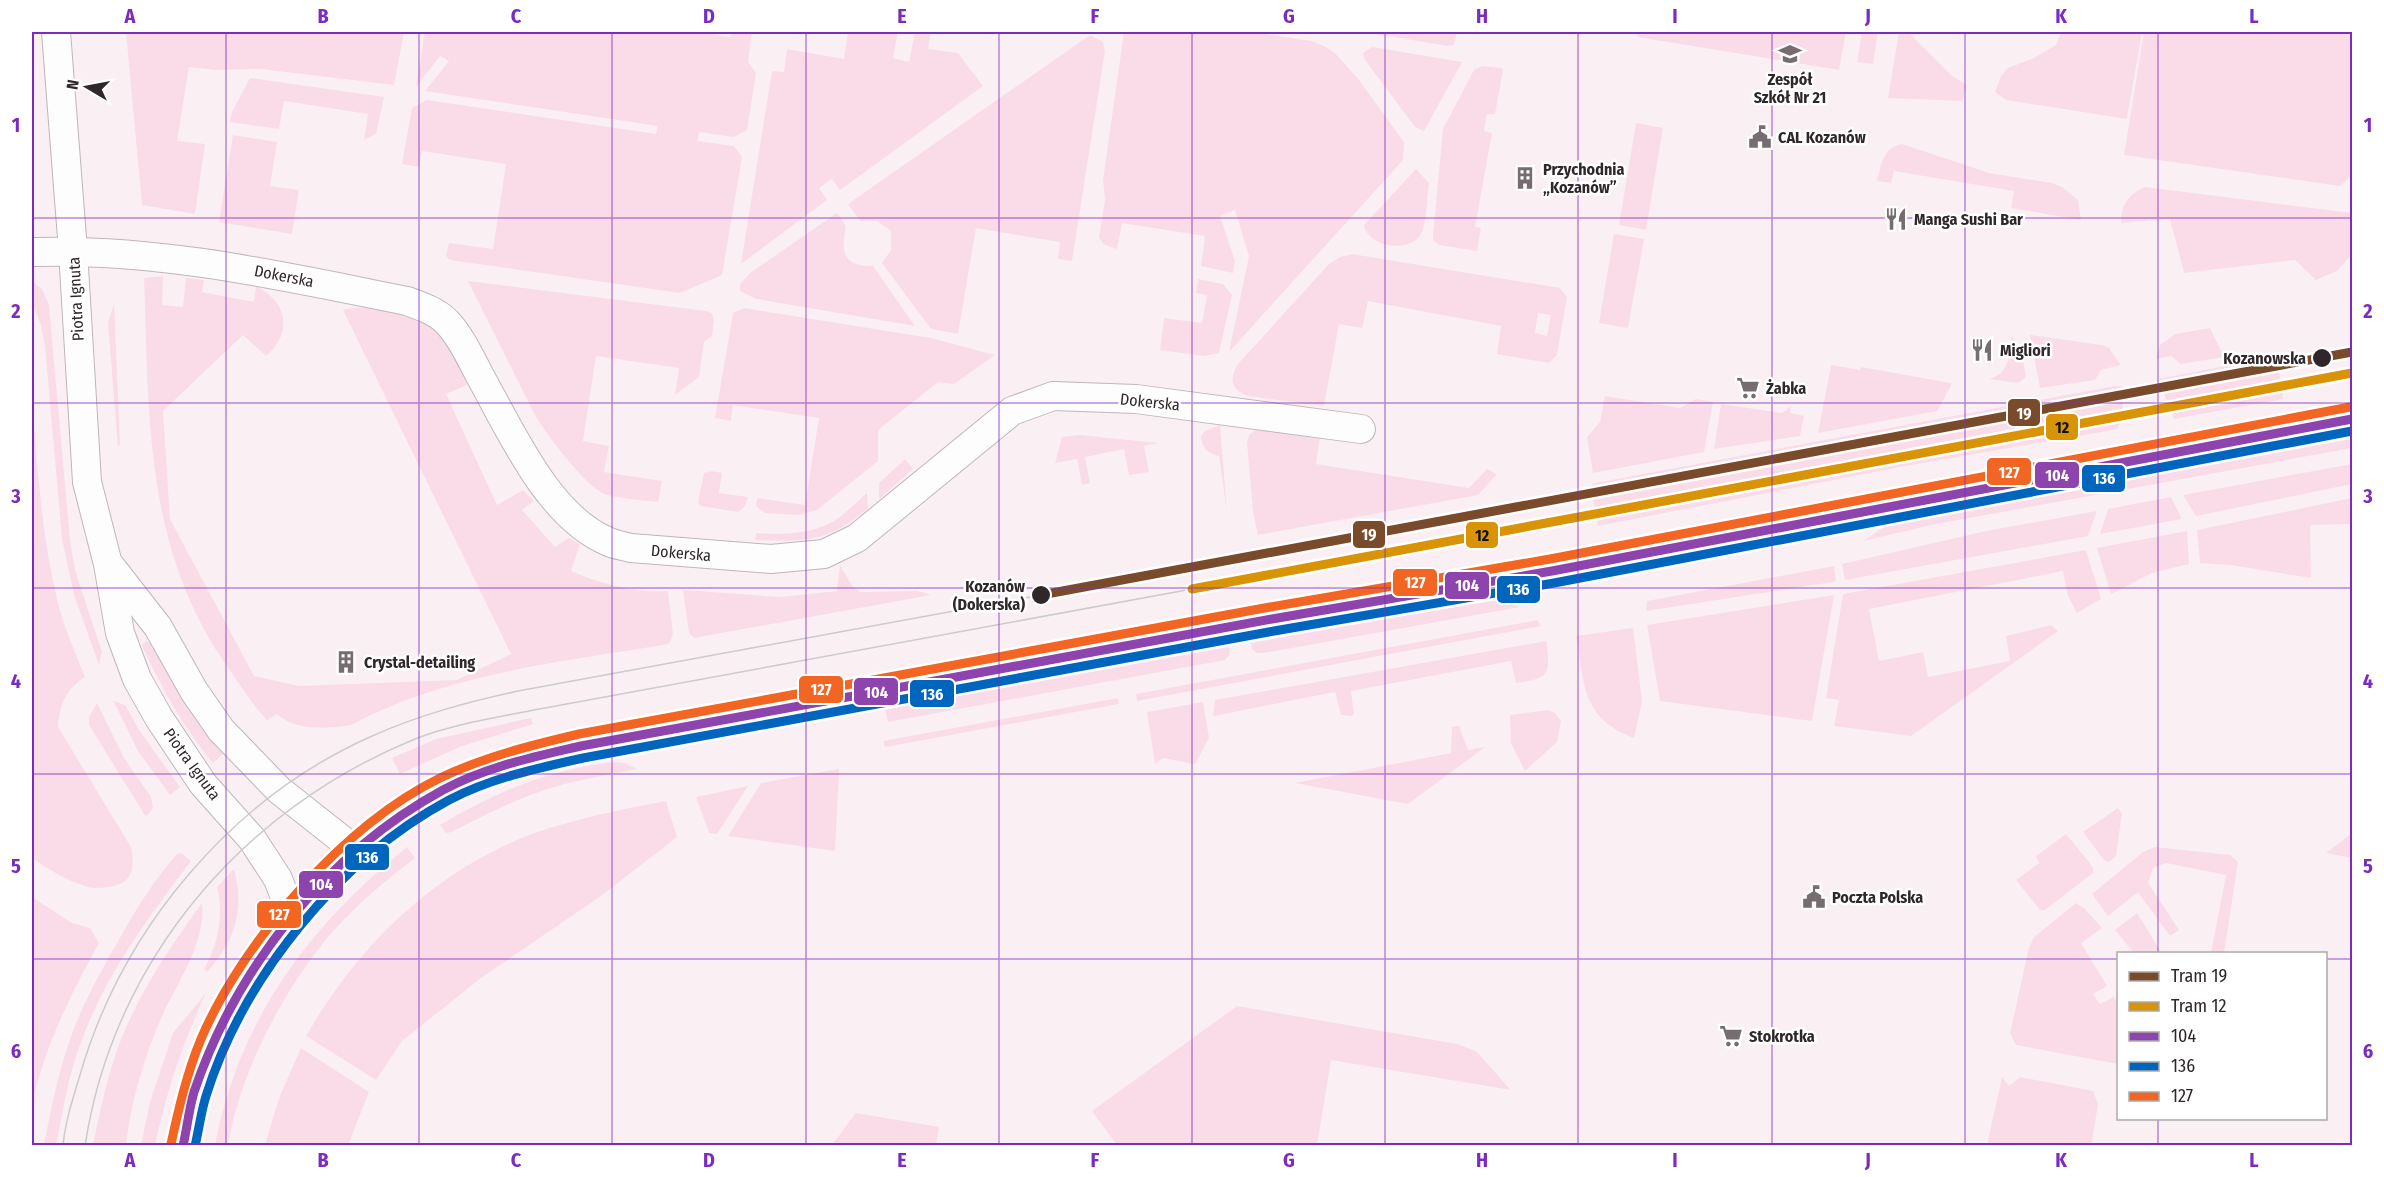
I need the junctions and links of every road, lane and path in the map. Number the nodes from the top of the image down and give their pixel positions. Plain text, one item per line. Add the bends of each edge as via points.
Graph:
1 (56, 32) edge
2 (73, 251) junction
3 (32, 252) edge
4 (2352, 419) edge
5 (1361, 429) dead end
6 (108, 564) junction
7 (355, 850) junction
8 (292, 916) junction
9 (183, 1146) edge

1 - 2 street, Piotra Ignuta
2 - 3 street, Dokerska
2 - 5 street, Dokerska via 221,264 407,301 428,309 446,320 462,342 552,496 586,530 609,543 631,548 771,559 824,554 857,538 1012,411 1053,396 1136,399
2 - 6 street, Piotra Ignuta via 87,482
4 - 7 street via 1563,569 580,746 499,766 441,791
6 - 7 street, Piotra Ignuta via 158,627 221,730 279,790
6 - 8 street, Piotra Ignuta via 120,633 137,679 203,784 266,859
7 - 8 street
8 - 9 street via 240,991 216,1039 192,1104

